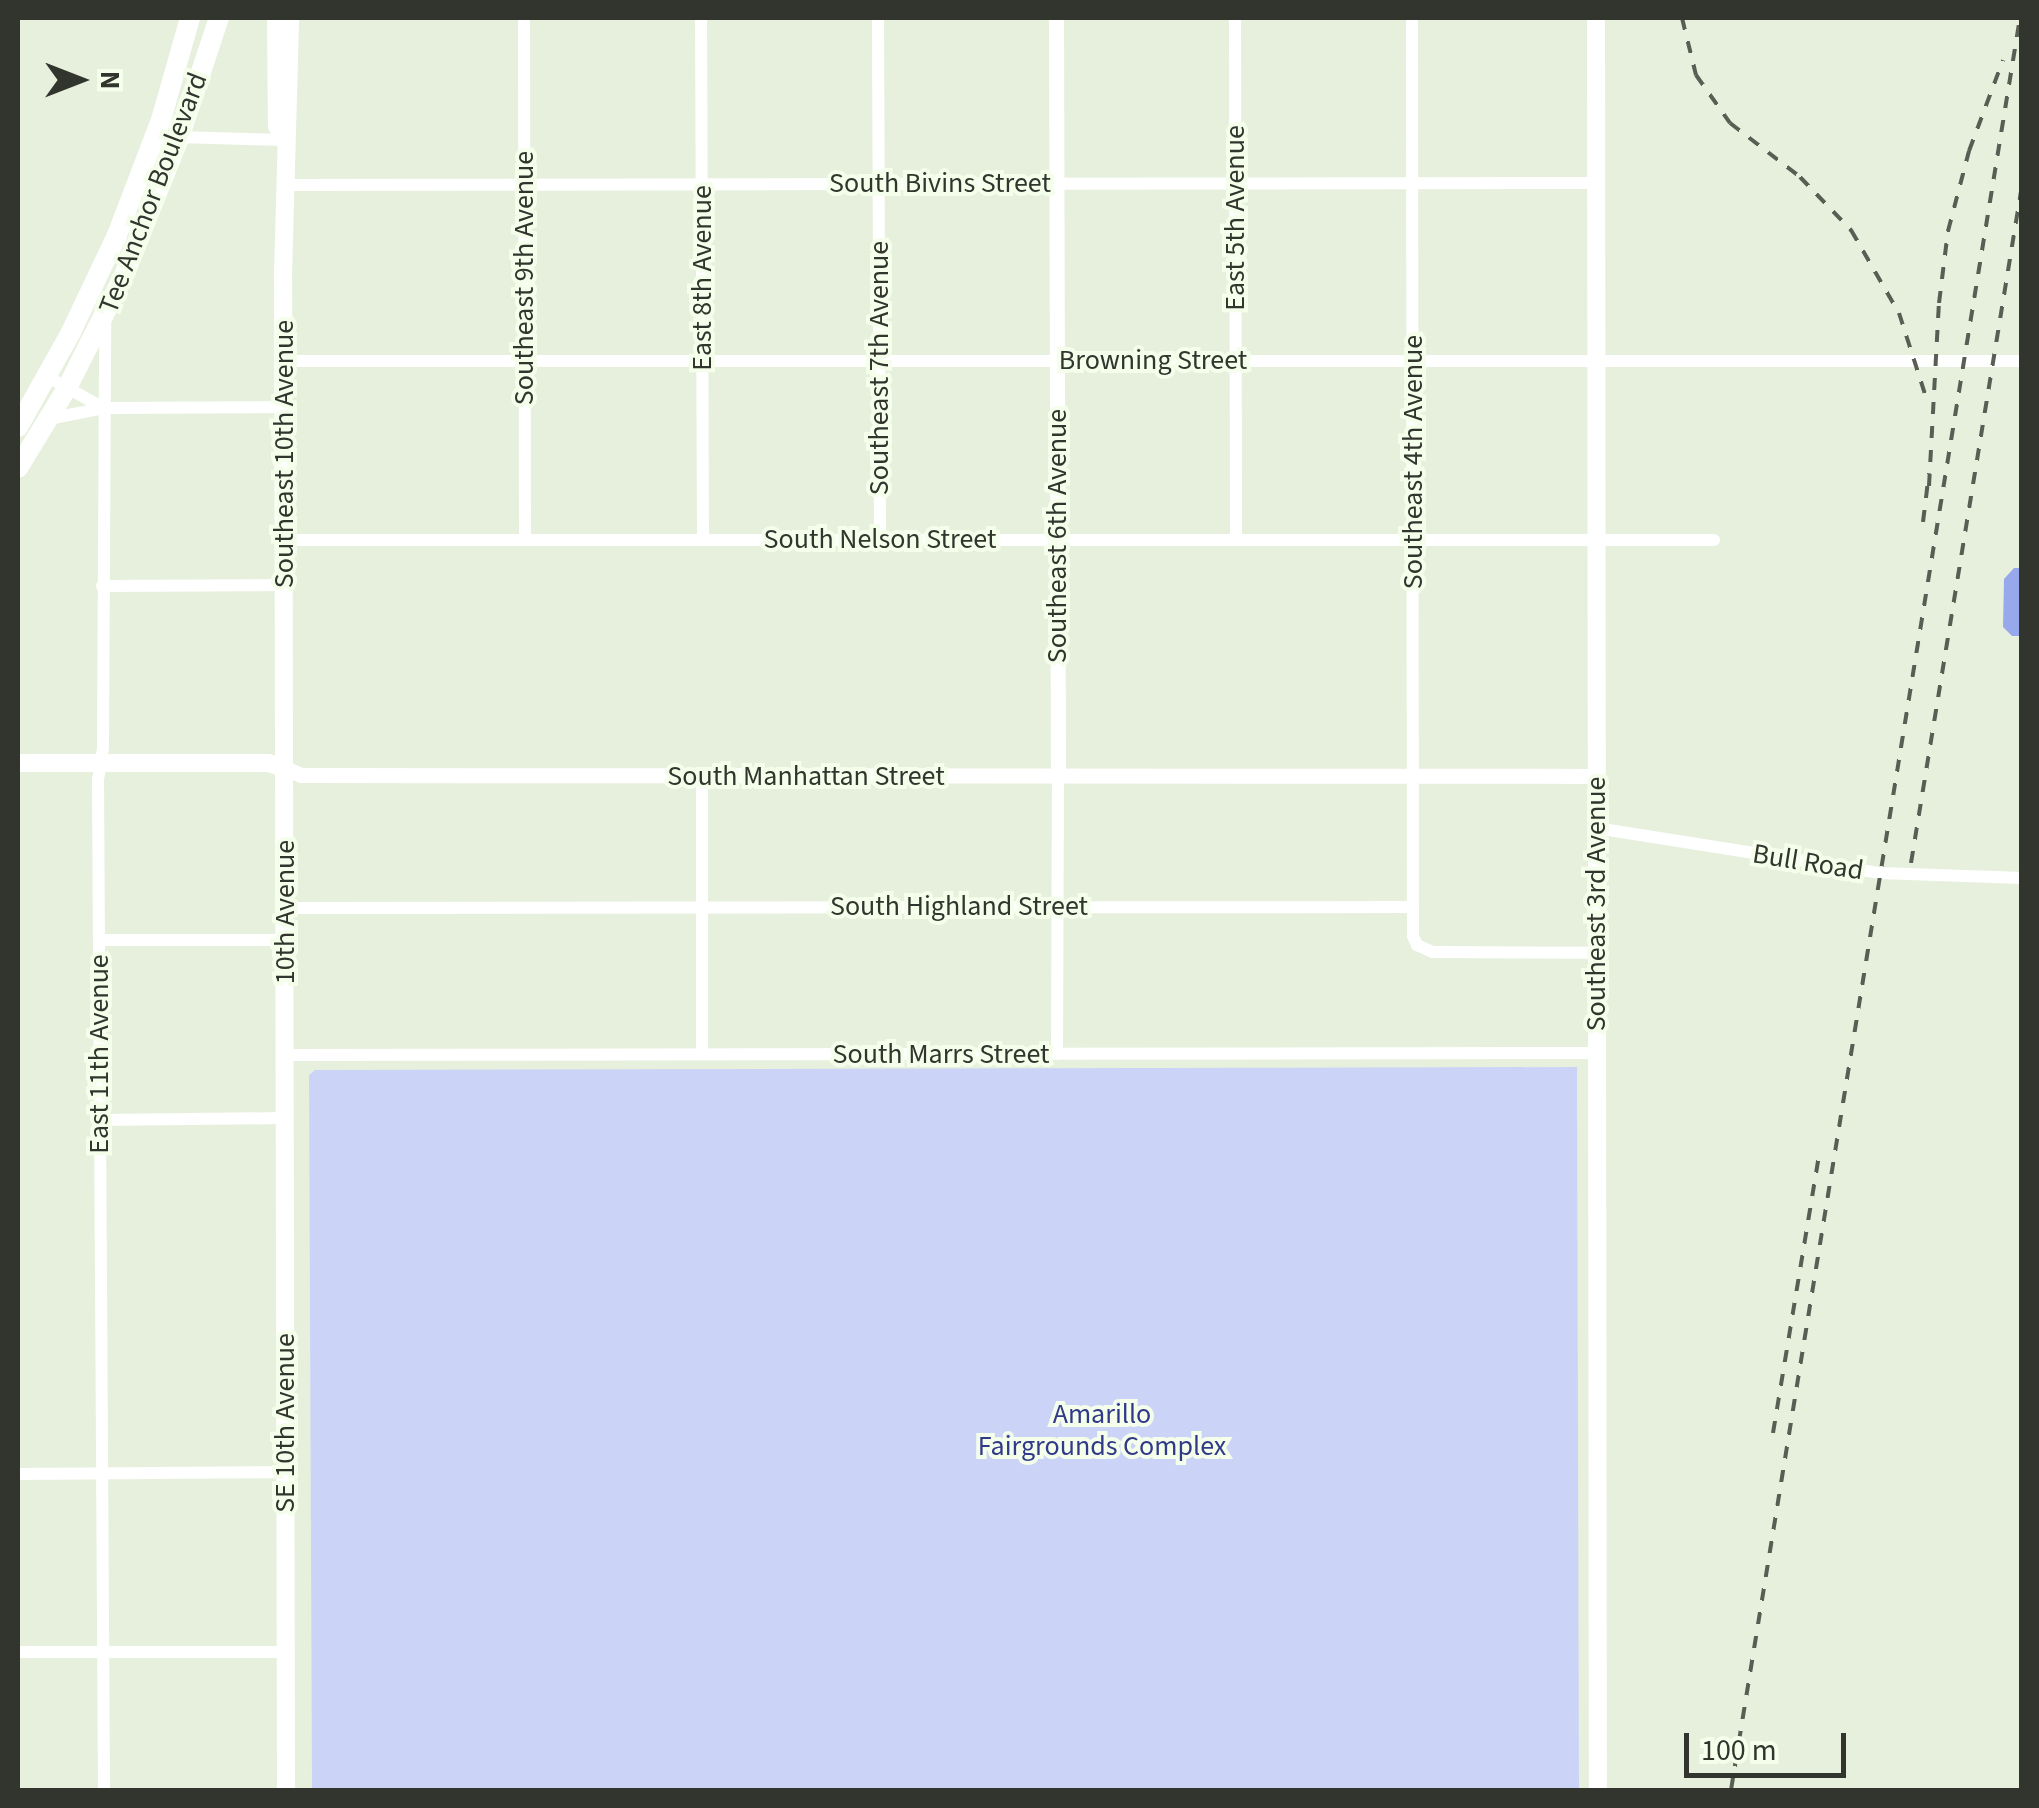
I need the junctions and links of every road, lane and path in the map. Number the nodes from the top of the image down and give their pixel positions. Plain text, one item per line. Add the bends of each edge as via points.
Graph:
1 (190, 18) edge
2 (219, 18) edge
3 (276, 18) edge
4 (290, 18) edge
5 (524, 18) edge
6 (702, 18) edge
7 (878, 18) edge
8 (1056, 18) edge
9 (1235, 18) edge
10 (1412, 18) edge
11 (1596, 18) edge
12 (158, 130) junction
13 (179, 138) junction
14 (284, 140) junction
15 (879, 183) junction
16 (1413, 183) junction
17 (1596, 183) junction
18 (524, 184) junction
19 (702, 184) junction
20 (1057, 184) junction
21 (1235, 184) junction
22 (284, 185) junction
23 (105, 317) junction
24 (1596, 359) junction
25 (1057, 360) junction
26 (1235, 360) junction
27 (1413, 360) junction
28 (284, 361) junction
29 (524, 361) junction
30 (702, 361) junction
31 (2022, 361) edge
32 (879, 362) junction
33 (48, 377) junction
34 (67, 388) junction
35 (104, 408) junction
36 (284, 408) junction
37 (48, 418) junction
38 (18, 427) edge
39 (18, 468) edge
40 (1057, 538) junction
41 (524, 539) junction
42 (702, 539) junction
43 (880, 539) junction
44 (1236, 539) junction
45 (1413, 539) junction
46 (284, 540) junction
47 (1596, 540) junction
48 (1714, 540) dead end
49 (284, 585) junction
50 (102, 586) junction
51 (100, 763) junction
52 (18, 764) edge
53 (285, 768) junction
54 (702, 776) junction
55 (1058, 776) junction
56 (1414, 776) junction
57 (1596, 776) junction
58 (1596, 828) junction
59 (2022, 878) edge
60 (1057, 906) junction
61 (703, 907) junction
62 (1413, 907) junction
63 (284, 908) junction
64 (99, 940) junction
65 (284, 940) junction
66 (1597, 954) junction
67 (702, 1053) junction
68 (1596, 1053) junction
69 (1057, 1054) junction
70 (285, 1055) junction
71 (284, 1118) junction
72 (99, 1120) junction
73 (285, 1472) junction
74 (18, 1474) edge
75 (100, 1474) junction
76 (18, 1652) edge
77 (103, 1652) junction
78 (285, 1652) junction
79 (104, 1790) edge
80 (286, 1790) edge
81 (1598, 1790) edge

1 - 12 main road, Tee Anchor Boulevard
2 - 13 main road, Tee Anchor Boulevard
3 - 14 main road via 276,126
4 - 14 main road via 290,126
5 - 18 street, Southeast 9th Avenue
6 - 19 street, East 8th Avenue
7 - 15 street, Southeast 7th Avenue
8 - 20 street, Southeast 6th Avenue
9 - 21 street, East 5th Avenue
10 - 16 street, Southeast 4th Avenue
11 - 17 main road, Southeast 3rd Avenue
12 - 13 street
12 - 33 main road, Tee Anchor Boulevard via 106,262
13 - 14 street
13 - 23 main road, Tee Anchor Boulevard
14 - 22 main road, Southeast 10th Avenue
15 - 19 street, South Bivins Street
15 - 20 street, South Bivins Street
15 - 32 street, Southeast 7th Avenue
16 - 17 street, South Bivins Street
16 - 21 street, South Bivins Street
16 - 27 street, Southeast 4th Avenue
17 - 24 main road, Southeast 3rd Avenue
18 - 19 street, South Bivins Street
18 - 22 street, South Bivins Street
18 - 29 street, Southeast 9th Avenue
19 - 30 street, East 8th Avenue
20 - 21 street, South Bivins Street
20 - 25 street, Southeast 6th Avenue
21 - 26 street, East 5th Avenue
22 - 28 main road, Southeast 10th Avenue
23 - 34 main road, Tee Anchor Boulevard
23 - 35 street, East 11th Avenue
24 - 27 street, Browning Street
24 - 31 street, Browning Street
24 - 47 main road, Southeast 3rd Avenue
25 - 26 street, Browning Street
25 - 32 street, Browning Street
25 - 40 street, Southeast 6th Avenue
26 - 27 street, Browning Street
26 - 44 street, East 5th Avenue
27 - 45 street, Southeast 4th Avenue
28 - 29 street, Browning Street
28 - 36 main road, Southeast 10th Avenue
29 - 30 street, Browning Street
29 - 41 street, Southeast 9th Avenue
30 - 32 street, Browning Street
30 - 42 street, East 8th Avenue
32 - 43 street, Southeast 7th Avenue
33 - 34 street
33 - 38 main road, Tee Anchor Boulevard
34 - 35 street
34 - 37 main road, Tee Anchor Boulevard
35 - 36 street
35 - 37 street
35 - 50 street, East 11th Avenue
36 - 46 main road, Southeast 10th Avenue
37 - 39 main road, Tee Anchor Boulevard
40 - 43 street, South Nelson Street
40 - 44 street, South Nelson Street
40 - 55 street, Southeast 6th Avenue
41 - 42 street, South Nelson Street
41 - 46 street, South Nelson Street
42 - 43 street, South Nelson Street
44 - 45 street, South Nelson Street
45 - 47 street, South Nelson Street
45 - 56 street, Southeast 4th Avenue
46 - 49 main road, Southeast 10th Avenue
47 - 48 street, South Nelson Street
47 - 57 main road, Southeast 3rd Avenue
49 - 50 street
49 - 53 main road, Southeast 10th Avenue
50 - 51 street, East 11th Avenue
51 - 52 main road, South Manhattan Street
51 - 53 main road, South Manhattan Street
51 - 64 street, East 11th Avenue
53 - 54 street, South Manhattan Street via 301,775
53 - 63 main road, 10th Avenue
54 - 55 street, South Manhattan Street
54 - 61 street
55 - 56 street, South Manhattan Street
55 - 60 street, Southeast 6th Avenue
56 - 57 street, South Manhattan Street
56 - 62 street, Southeast 4th Avenue
57 - 58 main road, Southeast 3rd Avenue
58 - 59 street, Bull Road via 1880,873
58 - 66 main road, Southeast 3rd Avenue
60 - 61 street, South Highland Street
60 - 62 street, South Highland Street
60 - 69 street, Southeast 6th Avenue
61 - 63 street, South Highland Street
61 - 67 street
62 - 66 street via 1417,945 1433,952
63 - 65 main road, 10th Avenue
64 - 65 street
64 - 72 street, East 11th Avenue
65 - 70 main road, 10th Avenue
66 - 68 main road, Southeast 3rd Avenue
67 - 69 street, South Marrs Street
67 - 70 street, South Marrs Street
68 - 69 street, South Marrs Street
68 - 81 main road, Southeast 3rd Avenue
70 - 71 main road, SE 10th Avenue
71 - 72 street
71 - 73 main road, SE 10th Avenue
72 - 75 street, East 11th Avenue
73 - 75 street
73 - 78 main road, SE 10th Avenue
74 - 75 street
75 - 77 street, East 11th Avenue
76 - 77 street
77 - 78 street
77 - 79 street, East 11th Avenue
78 - 80 main road, SE 10th Avenue

